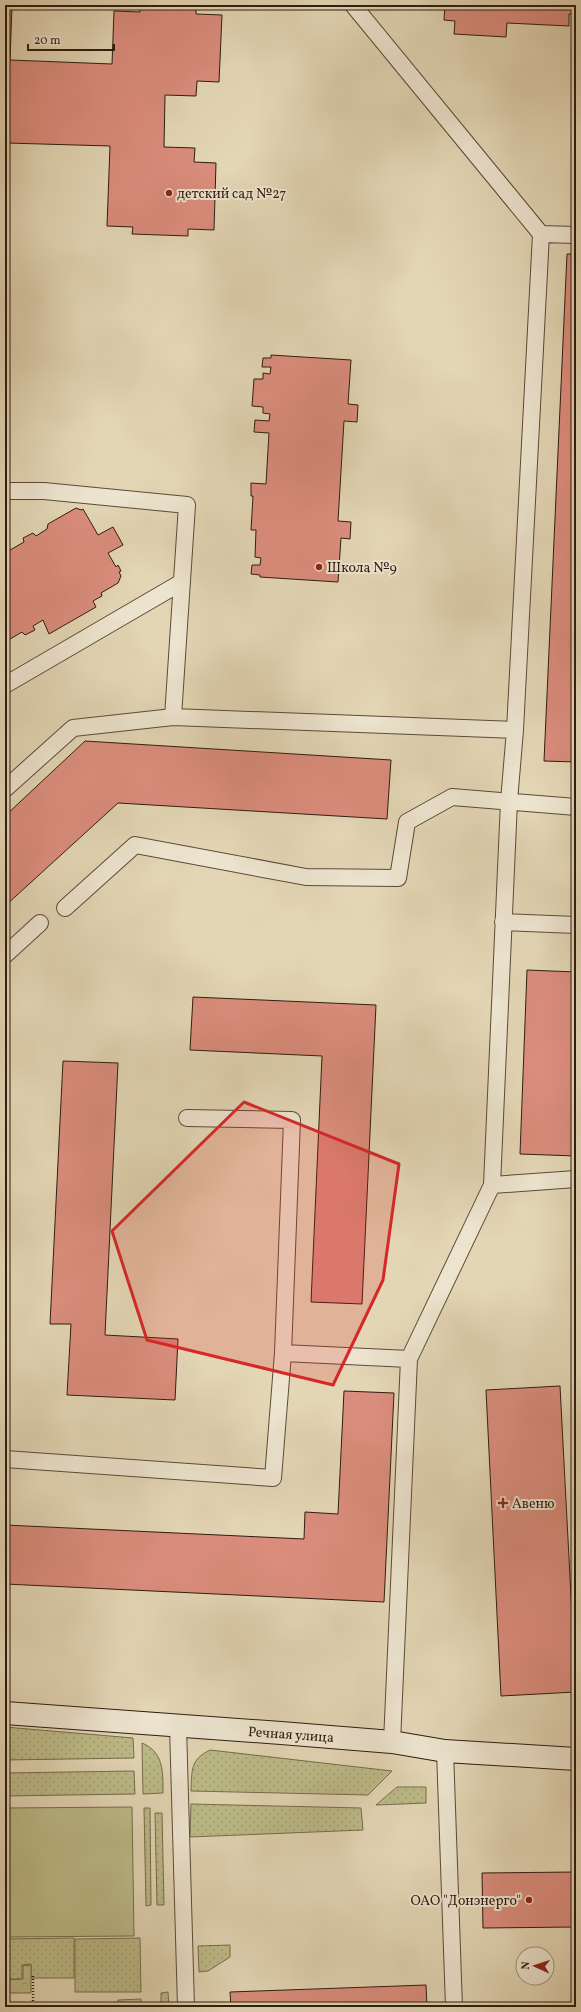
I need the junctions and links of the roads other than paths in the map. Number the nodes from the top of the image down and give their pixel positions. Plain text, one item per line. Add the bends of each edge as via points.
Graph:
1 (353, 5) edge
2 (541, 234) junction
3 (576, 235) edge
4 (5, 491) edge
5 (182, 582) junction
6 (5, 685) edge
7 (174, 717) junction
8 (515, 730) junction
9 (5, 789) edge
10 (509, 801) junction
11 (576, 807) edge
12 (65, 908) dead end
13 (40, 922) dead end
14 (503, 922) junction
15 (576, 925) edge
16 (5, 955) edge
17 (187, 1118) dead end
18 (576, 1179) edge
19 (492, 1185) junction
20 (283, 1353) junction
21 (409, 1359) junction
22 (5, 1459) edge
23 (5, 1713) edge
24 (178, 1726) junction
25 (392, 1742) junction
26 (445, 1751) junction
27 (576, 1759) edge
28 (186, 2007) edge
29 (454, 2007) edge

1 - 2 lane
2 - 3 lane
2 - 8 lane
4 - 5 lane via 44,491 187,505
5 - 6 lane
5 - 7 lane
7 - 8 lane
7 - 9 lane via 73,728
8 - 10 lane
10 - 11 lane
10 - 12 lane via 452,796 407,822 398,878 306,877 135,845
10 - 14 lane
13 - 16 lane
14 - 15 lane
14 - 19 lane
17 - 20 lane via 292,1120
18 - 19 lane
19 - 21 lane
20 - 21 lane
20 - 22 lane via 273,1478
21 - 25 lane
23 - 24 street, Речная улица via 74,1716
24 - 25 street, Речная улица
24 - 28 lane
25 - 26 street, Речная улица
26 - 27 street, Речная улица
26 - 29 lane

